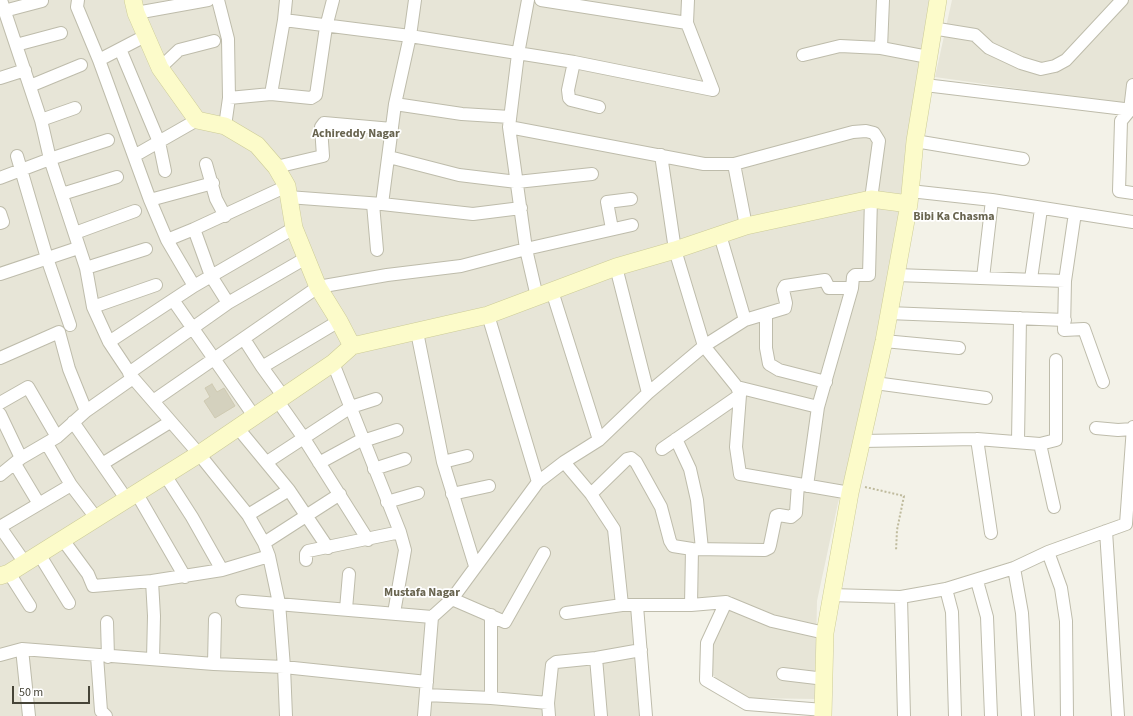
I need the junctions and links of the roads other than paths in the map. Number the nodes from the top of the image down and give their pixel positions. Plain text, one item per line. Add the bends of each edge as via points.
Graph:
1 (78, 0) edge
2 (208, 0) edge
3 (218, 0) edge
4 (286, 0) edge
5 (334, 0) edge
6 (415, 0) edge
7 (528, 0) edge
8 (542, 0) edge
9 (688, 0) edge
10 (883, 0) edge
11 (938, 0) edge
12 (1122, 0) edge
13 (42, 1) edge
14 (556, 1) edge
15 (177, 2) edge
16 (1133, 4) edge
17 (617, 6) edge
18 (134, 7) edge
19 (3, 14) edge
20 (284, 20) junction
21 (687, 22) junction
22 (326, 27) junction
23 (932, 28) junction
24 (61, 33) dead end
25 (145, 36) junction
26 (410, 36) junction
27 (214, 41) dead end
28 (16, 45) junction
29 (120, 48) junction
30 (881, 48) junction
31 (518, 54) junction
32 (803, 55) dead end
33 (928, 57) junction
34 (99, 60) junction
35 (574, 62) junction
36 (81, 65) dead end
37 (160, 68) junction
38 (25, 70) junction
39 (0, 78) edge
40 (925, 85) junction
41 (1133, 85) edge
42 (30, 86) junction
43 (271, 94) junction
44 (229, 98) junction
45 (395, 104) junction
46 (599, 107) dead end
47 (75, 108) dead end
48 (1132, 110) edge
49 (42, 120) junction
50 (197, 120) junction
51 (510, 122) junction
52 (225, 126) junction
53 (392, 129) junction
54 (108, 140) dead end
55 (915, 141) junction
56 (159, 142) junction
57 (661, 155) junction
58 (17, 156) dead end
59 (134, 156) junction
60 (389, 157) junction
61 (50, 159) junction
62 (1023, 159) dead end
63 (206, 164) dead end
64 (734, 164) junction
65 (276, 167) junction
66 (21, 170) junction
67 (166, 171) dead end
68 (592, 174) dead end
69 (117, 177) dead end
70 (0, 178) edge
71 (213, 182) junction
72 (517, 182) junction
73 (288, 192) junction
74 (1133, 193) edge
75 (62, 194) junction
76 (910, 198) junction
77 (631, 199) dead end
78 (871, 199) junction
79 (150, 200) junction
80 (992, 200) junction
81 (378, 204) junction
82 (521, 208) junction
83 (1041, 209) junction
84 (135, 211) dead end
85 (0, 213) edge
86 (1075, 213) junction
87 (225, 216) junction
88 (1133, 222) edge
89 (0, 223) edge
90 (632, 225) dead end
91 (746, 226) junction
92 (194, 228) junction
93 (294, 228) junction
94 (612, 230) junction
95 (75, 233) junction
96 (720, 235) junction
97 (167, 240) junction
98 (78, 248) junction
99 (146, 249) dead end
100 (526, 249) junction
101 (377, 250) dead end
102 (676, 250) junction
103 (48, 258) junction
104 (306, 258) junction
105 (616, 267) junction
106 (86, 268) junction
107 (0, 274) edge
108 (896, 275) junction
109 (212, 276) junction
110 (983, 278) junction
111 (1031, 279) junction
112 (1065, 281) junction
113 (156, 285) dead end
114 (194, 286) junction
115 (318, 287) junction
116 (852, 288) junction
117 (545, 294) junction
118 (173, 300) junction
119 (228, 303) junction
120 (93, 307) junction
121 (888, 313) junction
122 (766, 314) junction
123 (488, 315) junction
124 (1020, 318) junction
125 (745, 320) junction
126 (1065, 320) junction
127 (339, 321) junction
128 (70, 325) dead end
129 (192, 329) junction
130 (417, 332) junction
131 (244, 338) junction
132 (884, 341) junction
133 (109, 342) junction
134 (352, 346) junction
135 (704, 346) junction
136 (959, 348) dead end
137 (0, 358) edge
138 (213, 358) junction
139 (1056, 360) dead end
140 (333, 363) junction
141 (262, 367) junction
142 (131, 376) junction
143 (826, 382) junction
144 (1103, 382) dead end
145 (875, 383) junction
146 (738, 391) junction
147 (648, 393) junction
148 (280, 398) junction
149 (986, 398) dead end
150 (376, 399) dead end
151 (153, 401) junction
152 (0, 403) edge
153 (350, 407) junction
154 (818, 407) junction
155 (86, 411) junction
156 (0, 414) edge
157 (254, 416) junction
158 (73, 422) junction
159 (170, 422) junction
160 (237, 427) junction
161 (1096, 428) dead end
162 (1133, 428) edge
163 (396, 430) dead end
164 (303, 437) junction
165 (676, 439) junction
166 (363, 440) junction
167 (599, 440) junction
168 (977, 440) junction
169 (52, 441) junction
170 (862, 441) junction
171 (1018, 441) junction
172 (1040, 444) junction
173 (662, 449) dead end
174 (199, 454) junction
175 (467, 456) dead end
176 (405, 459) dead end
177 (18, 461) junction
178 (267, 462) junction
179 (443, 462) junction
180 (564, 462) junction
181 (319, 463) junction
182 (102, 464) junction
183 (374, 469) junction
184 (0, 476) edge
185 (165, 476) junction
186 (538, 482) junction
187 (71, 485) junction
188 (802, 485) junction
189 (489, 486) dead end
190 (851, 488) junction
191 (289, 490) junction
192 (418, 493) dead end
193 (340, 494) junction
194 (452, 494) junction
195 (591, 494) junction
196 (132, 497) junction
197 (387, 502) junction
198 (40, 504) junction
199 (1054, 508) dead end
200 (248, 515) junction
201 (307, 515) junction
202 (97, 519) junction
203 (1129, 524) edge
204 (0, 527) edge
205 (1106, 531) junction
206 (400, 532) junction
207 (991, 533) dead end
208 (62, 540) junction
209 (368, 540) junction
210 (264, 543) junction
211 (328, 548) junction
212 (697, 549) junction
213 (1048, 552) junction
214 (544, 553) dead end
215 (269, 556) junction
216 (32, 559) junction
217 (306, 560) dead end
218 (475, 566) junction
219 (1014, 568) junction
220 (222, 570) junction
221 (5, 574) edge
222 (349, 574) dead end
223 (185, 577) junction
224 (152, 581) junction
225 (977, 581) junction
226 (946, 589) junction
227 (831, 595) junction
228 (901, 597) junction
229 (452, 599) junction
230 (242, 601) dead end
231 (726, 602) junction
232 (69, 603) dead end
233 (279, 603) junction
234 (622, 605) junction
235 (691, 605) junction
236 (30, 606) dead end
237 (637, 606) junction
238 (346, 609) junction
239 (394, 613) junction
240 (566, 613) dead end
241 (491, 615) junction
242 (432, 617) junction
243 (216, 619) dead end
244 (107, 622) dead end
245 (825, 632) junction
246 (22, 649) junction
247 (642, 650) junction
248 (0, 655) edge
249 (103, 657) junction
250 (153, 658) junction
251 (596, 658) junction
252 (214, 664) junction
253 (284, 667) junction
254 (783, 674) dead end
255 (825, 679) junction
256 (427, 682) junction
257 (426, 695) junction
258 (491, 698) junction
259 (548, 703) junction
260 (824, 713) edge
261 (29, 716) edge
262 (106, 716) edge
263 (286, 716) edge
264 (424, 716) edge
265 (549, 716) edge
266 (601, 716) edge
267 (646, 716) edge
268 (904, 716) edge
269 (955, 716) edge
270 (991, 716) edge
271 (1028, 716) edge
272 (1068, 716) edge
273 (1118, 716) edge

1 - 34 street via 77,8
2 - 15 street
3 - 44 street via 228,38
4 - 20 street
5 - 22 street
6 - 26 street
7 - 31 street
8 - 14 street
9 - 21 street
10 - 30 street
11 - 23 street
12 - 16 street
12 - 23 street via 1066,60 1041,69 989,48 975,34
13 - 19 street
14 - 17 street
15 - 18 street
17 - 21 street
18 - 25 street
19 - 28 street
20 - 22 street
20 - 43 street
21 - 35 street via 713,90
22 - 26 street
22 - 43 street via 316,95 310,98
23 - 33 street
24 - 28 street
25 - 29 street
25 - 37 street
26 - 31 street
26 - 45 street
27 - 37 street via 179,50
28 - 38 street
29 - 34 street
29 - 56 street
30 - 32 street via 840,46
30 - 33 street
31 - 35 street
31 - 51 street
33 - 40 street
34 - 59 street
35 - 46 street via 568,90 569,98
36 - 42 street
37 - 50 street
38 - 39 street
38 - 42 street
40 - 48 street
40 - 55 street
41 - 48 street
42 - 49 street
43 - 44 street
44 - 52 street
45 - 51 street
45 - 53 street
47 - 49 street
48 - 74 street via 1121,121 1119,191
49 - 61 street
50 - 52 street
50 - 56 street
51 - 57 street
51 - 72 street
52 - 65 street via 257,145
53 - 60 street
53 - 65 street via 324,123 321,127 324,156
54 - 61 street
55 - 62 street
55 - 76 street
56 - 59 street
56 - 67 street
57 - 64 street via 704,164
57 - 102 street
58 - 66 street
59 - 79 street
60 - 72 street via 459,174
60 - 81 street
61 - 66 street
61 - 75 street
63 - 71 street
64 - 78 street via 853,132 872,131 879,141
64 - 91 street
65 - 73 street
66 - 70 street
66 - 103 street
68 - 72 street
69 - 75 street
71 - 79 street
71 - 87 street via 216,199
72 - 82 street
73 - 81 street
73 - 87 street
73 - 93 street
75 - 95 street
76 - 78 street
76 - 80 street
76 - 108 street
77 - 94 street via 607,202
78 - 91 street
78 - 116 street via 869,275 855,275
79 - 97 street
80 - 83 street
80 - 110 street
81 - 82 street via 473,214
81 - 101 street
82 - 100 street
83 - 86 street
83 - 111 street
84 - 95 street
85 - 89 street via 3,222
86 - 88 street
86 - 112 street
87 - 92 street
90 - 94 street
91 - 96 street
92 - 97 street
92 - 109 street
93 - 104 street
93 - 109 street
94 - 100 street
95 - 98 street
96 - 102 street
96 - 125 street
97 - 114 street
98 - 103 street
98 - 106 street
99 - 106 street
100 - 115 street via 461,266
100 - 117 street
102 - 105 street
102 - 135 street
103 - 107 street
103 - 128 street
104 - 115 street
104 - 119 street
105 - 117 street
105 - 147 street
106 - 120 street
108 - 110 street
108 - 121 street
109 - 114 street
109 - 119 street
110 - 111 street
111 - 112 street
112 - 126 street
113 - 120 street
114 - 118 street
115 - 127 street
115 - 131 street
116 - 122 street via 830,288 825,280 785,286 783,290 786,306
116 - 143 street
117 - 123 street
117 - 167 street
118 - 129 street
118 - 133 street
119 - 129 street
120 - 133 street
121 - 124 street
121 - 132 street
122 - 125 street
122 - 143 street via 766,348 770,366
123 - 130 street
123 - 186 street
124 - 126 street
124 - 171 street
125 - 135 street
126 - 144 street via 1064,330 1084,329
127 - 134 street
127 - 141 street
129 - 138 street
129 - 142 street
130 - 134 street
130 - 179 street
131 - 138 street
131 - 141 street
132 - 136 street
132 - 145 street
133 - 142 street
134 - 140 street
135 - 146 street
135 - 147 street
137 - 155 street via 60,332 69,369
138 - 151 street
138 - 157 street
139 - 172 street via 1056,440
140 - 148 street
140 - 153 street
141 - 148 street
142 - 151 street
142 - 155 street
143 - 154 street
145 - 149 street
145 - 170 street
146 - 154 street
146 - 165 street
146 - 188 street via 736,447 740,474
147 - 167 street
148 - 157 street
148 - 164 street
150 - 153 street
151 - 159 street
152 - 169 street via 28,387
153 - 164 street
153 - 166 street
154 - 188 street
155 - 158 street
156 - 177 street
157 - 160 street
158 - 169 street
158 - 182 street
159 - 174 street
159 - 182 street
160 - 174 street
160 - 178 street
161 - 162 street
162 - 203 street
163 - 166 street
164 - 178 street
164 - 181 street
165 - 173 street
165 - 212 street via 690,469 697,500
166 - 181 street
166 - 183 street
167 - 180 street
168 - 170 street
168 - 171 street
168 - 207 street
169 - 177 street
169 - 187 street
170 - 190 street
171 - 172 street
172 - 199 street
174 - 185 street
174 - 200 street
175 - 179 street
176 - 183 street
177 - 184 street
177 - 198 street
178 - 191 street
179 - 194 street
180 - 186 street
180 - 195 street
181 - 193 street
182 - 196 street
183 - 197 street
185 - 196 street
185 - 220 street
186 - 218 street
187 - 198 street
187 - 202 street
188 - 190 street
188 - 212 street via 796,513 791,517 776,516 769,548
189 - 194 street
190 - 227 street
191 - 200 street
191 - 201 street
192 - 197 street
193 - 201 street
193 - 209 street
194 - 218 street
195 - 212 street via 627,459 633,459 661,507 670,541 674,546
195 - 234 street via 614,529
196 - 202 street
196 - 223 street
197 - 206 street
198 - 204 street
200 - 210 street
201 - 210 street
201 - 211 street
202 - 208 street
203 - 205 street
204 - 216 street
205 - 213 street
205 - 273 street
206 - 209 street
206 - 239 street via 405,556
208 - 216 street
208 - 224 street via 88,574 93,586
209 - 211 street
210 - 215 street
211 - 217 street via 308,551
212 - 235 street
213 - 219 street
213 - 272 street via 1061,588 1066,621
214 - 241 street via 505,622
215 - 220 street
215 - 233 street
216 - 221 street
216 - 232 street
218 - 229 street
219 - 225 street
219 - 271 street via 1022,613
220 - 223 street
221 - 236 street
222 - 238 street
223 - 224 street
224 - 250 street
225 - 226 street
225 - 270 street via 987,617
226 - 228 street
226 - 269 street via 952,612
227 - 228 street
227 - 245 street
228 - 268 street
229 - 241 street
229 - 242 street
230 - 233 street
231 - 235 street
231 - 245 street via 772,621
231 - 260 street via 706,643 706,680 747,704
233 - 238 street
233 - 253 street
234 - 237 street
234 - 240 street
235 - 237 street
237 - 247 street
238 - 239 street
239 - 242 street
241 - 258 street
242 - 256 street
243 - 252 street
244 - 249 street
245 - 255 street
246 - 248 street
246 - 249 street
246 - 261 street
247 - 251 street
247 - 267 street
249 - 250 street
249 - 262 street via 101,711
250 - 252 street
251 - 259 street via 556,662 552,665
251 - 266 street
252 - 253 street
253 - 256 street
253 - 263 street
254 - 255 street
255 - 260 street
256 - 257 street
257 - 258 street
257 - 264 street
258 - 259 street
259 - 265 street

